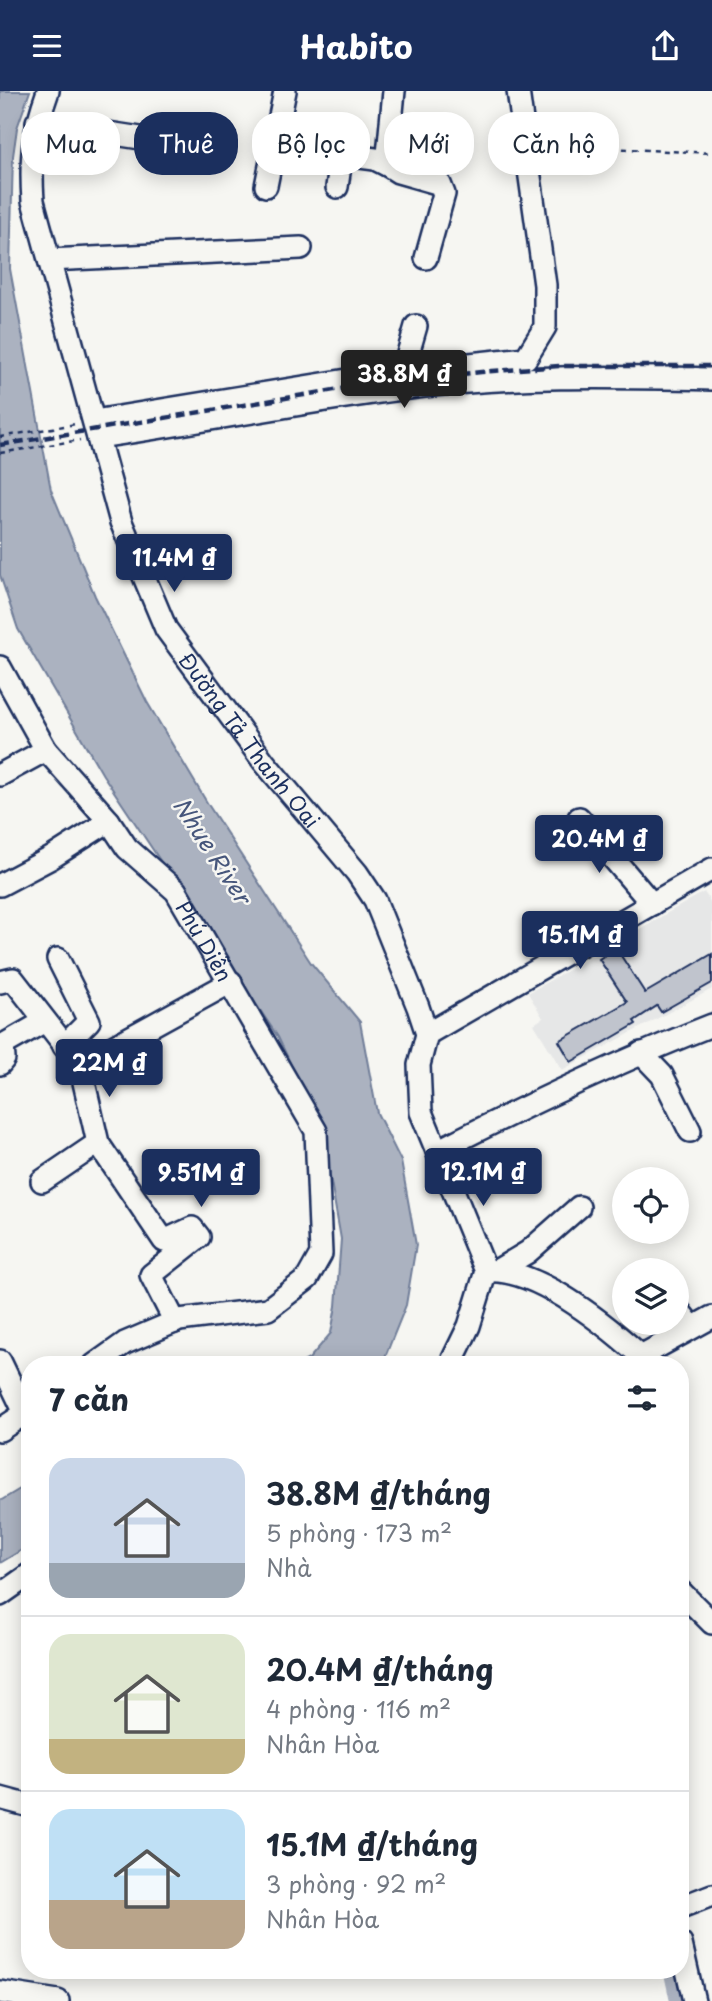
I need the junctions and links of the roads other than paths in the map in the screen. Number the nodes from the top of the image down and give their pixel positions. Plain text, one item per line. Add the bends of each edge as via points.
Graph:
1 (48, 91) edge
2 (285, 91) edge
3 (394, 91) edge
4 (518, 91) edge
5 (41, 112) edge
6 (392, 112) edge
7 (384, 164) edge
8 (31, 175) edge
9 (408, 175) edge
10 (266, 185) dead end
11 (337, 187) dead end
12 (300, 248) dead end
13 (426, 258) dead end
14 (49, 260) junction
15 (416, 325) dead end
16 (403, 370) junction
17 (712, 379) edge
18 (88, 430) junction
19 (0, 667) edge
20 (47, 750) junction
21 (0, 775) edge
22 (579, 818) dead end
23 (109, 821) junction
24 (708, 879) edge
25 (0, 885) edge
26 (652, 905) junction
27 (58, 959) dead end
28 (0, 982) edge
29 (231, 982) junction
30 (45, 1021) junction
31 (712, 1025) edge
32 (427, 1034) junction
33 (64, 1046) junction
34 (641, 1053) junction
35 (0, 1064) edge
36 (80, 1065) junction
37 (690, 1131) dead end
38 (98, 1143) junction
39 (437, 1151) junction
40 (42, 1181) dead end
41 (579, 1207) dead end
42 (492, 1271) junction
43 (712, 1317) edge
44 (175, 1322) junction
45 (689, 1323) edge
46 (692, 1327) junction
47 (107, 1356) edge
48 (454, 1356) edge
49 (641, 1356) edge
50 (652, 1356) edge
51 (0, 1361) edge
52 (21, 1400) edge
53 (21, 1415) edge
54 (0, 1430) edge
55 (21, 1580) edge
56 (0, 1595) edge
57 (689, 1602) edge
58 (712, 1623) edge
59 (0, 1798) edge
60 (21, 1804) edge
61 (712, 1895) edge
62 (689, 1904) edge
63 (689, 1979) edge
64 (0, 1992) edge
65 (58, 2001) edge
66 (694, 2001) edge

1 - 5 street, Đường Tả Thanh Oai
2 - 10 street
3 - 6 street
4 - 16 street via 545,285 545,327 526,358
7 - 11 street via 345,155
8 - 14 street, Đường Tả Thanh Oai
9 - 13 street via 443,188
12 - 14 street
14 - 18 street, Đường Tả Thanh Oai
15 - 16 street
16 - 18 street
17 - 18 street via 449,384 196,423
18 - 32 street, Đường Tả Thanh Oai via 166,629 264,762 375,900
19 - 20 street, Phú Diễn
20 - 21 street
20 - 23 street, Phú Diễn
22 - 26 street
23 - 25 street
23 - 29 street, Phú Diễn via 127,848 176,891
24 - 26 street
26 - 32 street
27 - 33 street via 89,1021
28 - 30 street via 13,979
29 - 36 street
29 - 44 street, Phú Diễn via 316,1131 321,1254 307,1279 268,1309
30 - 33 street
30 - 35 street via 3,1045
31 - 34 street
32 - 39 street via 419,1065 421,1112
33 - 36 street
34 - 37 street via 662,1075
34 - 39 street
36 - 38 street
38 - 40 street
38 - 44 street via 164,1241 192,1228 198,1237 151,1275
39 - 42 street
41 - 42 street via 528,1252
42 - 48 street
42 - 49 street via 540,1282
43 - 46 street
44 - 47 street
45 - 46 street
46 - 50 street
51 - 52 street
53 - 54 street
55 - 56 street
57 - 58 street
59 - 60 street
61 - 62 street
63 - 66 street
64 - 65 street

